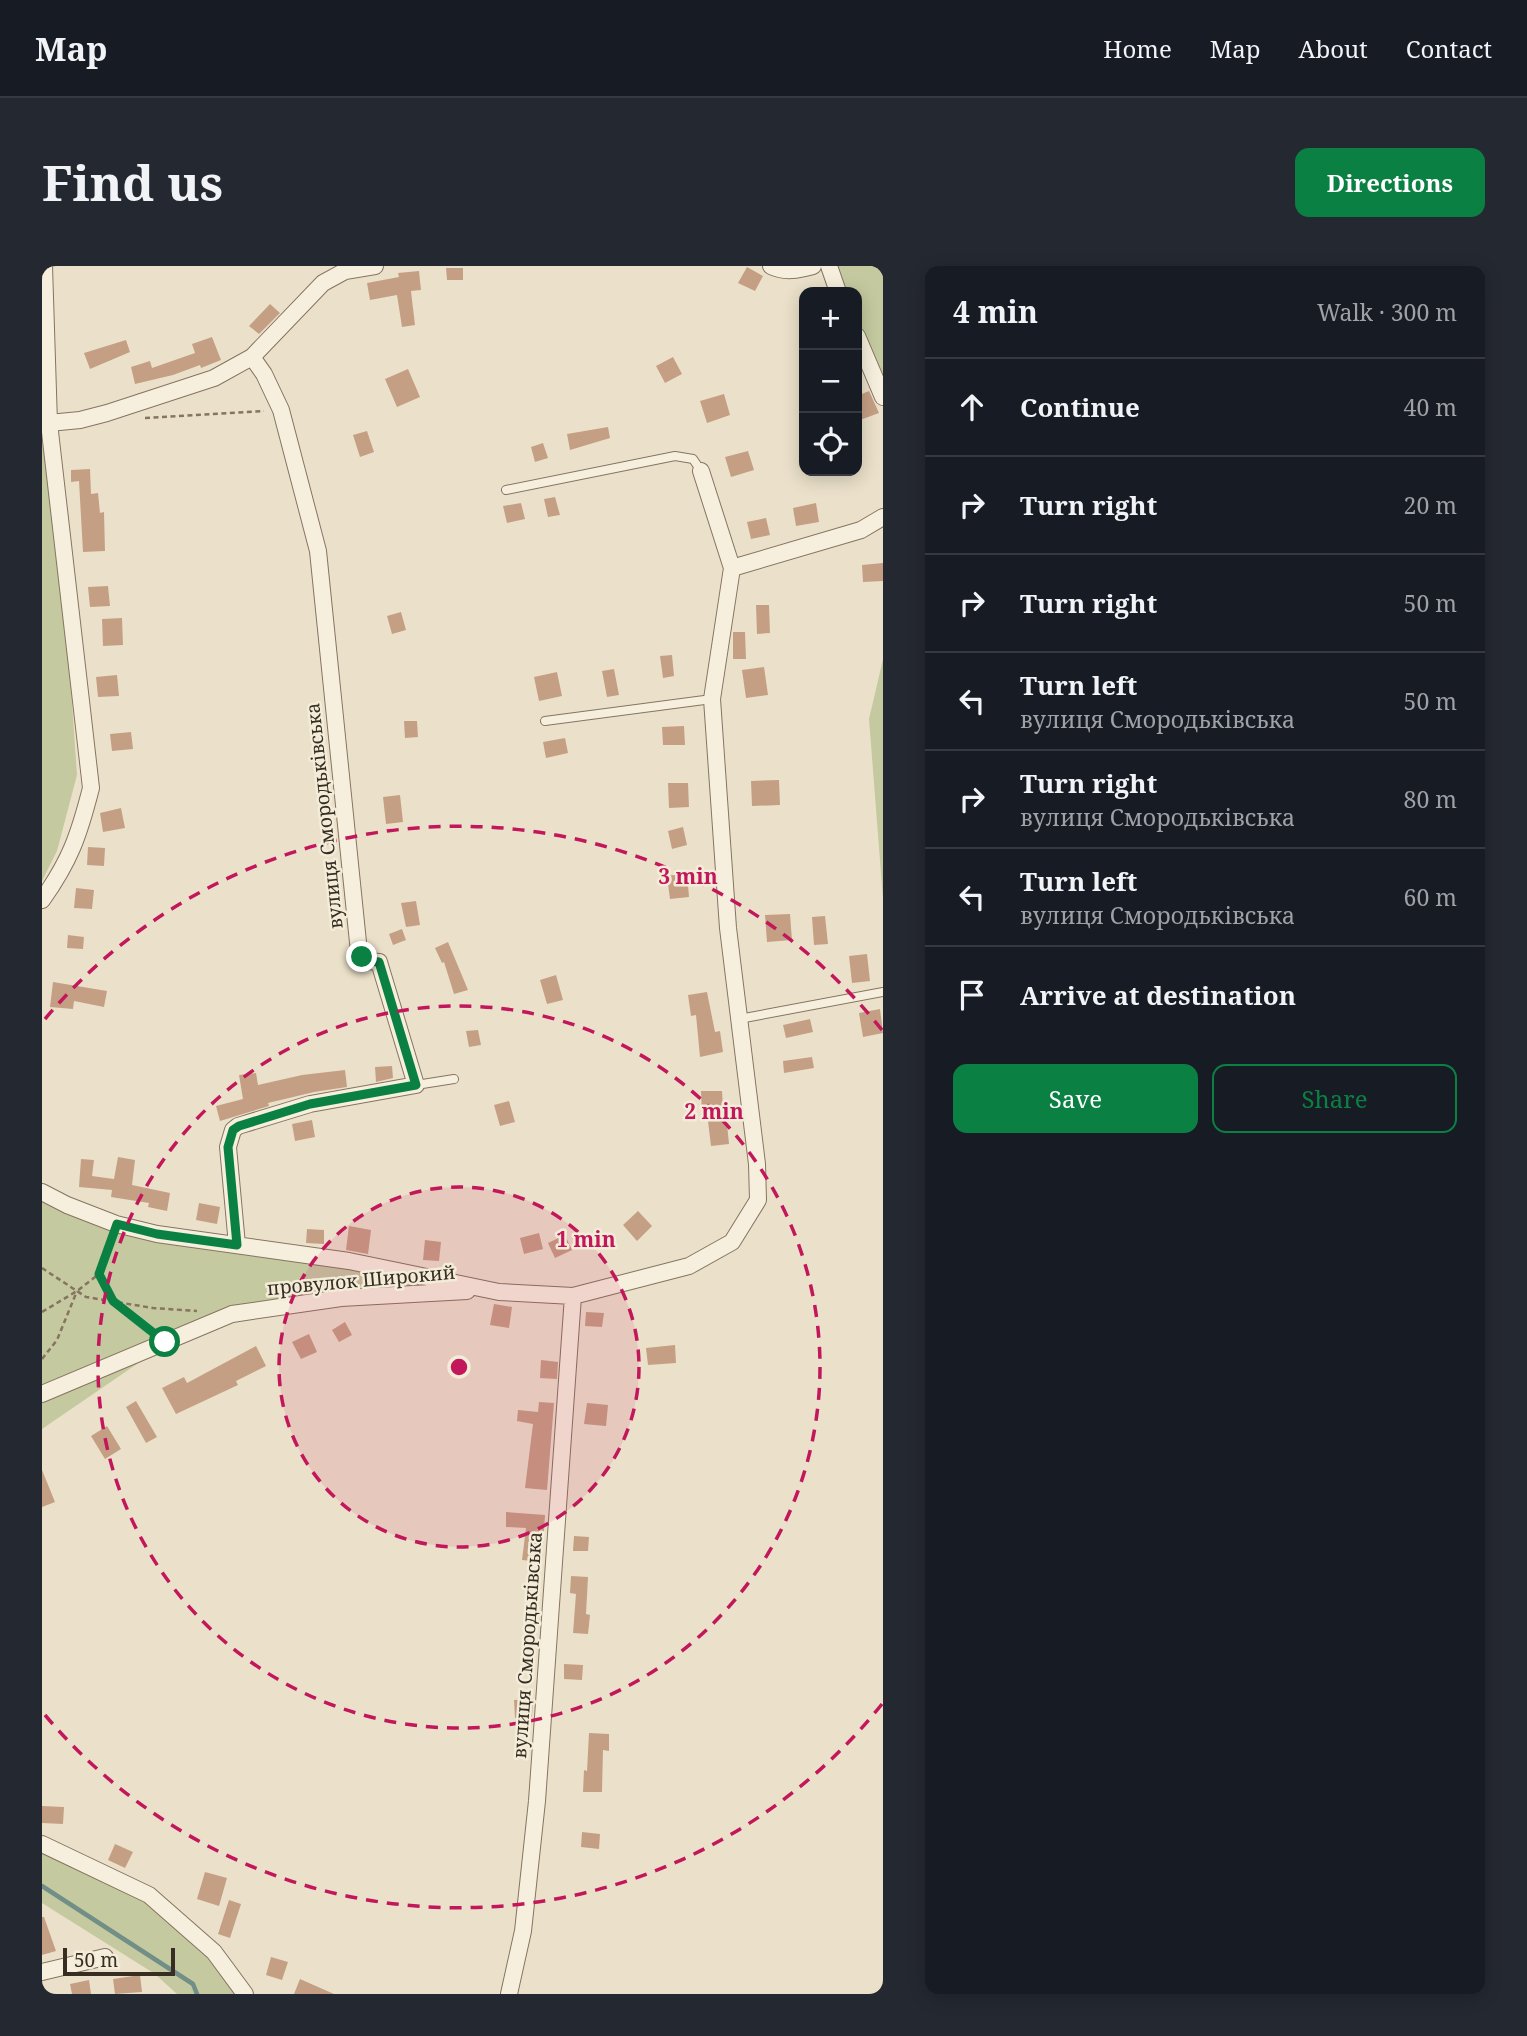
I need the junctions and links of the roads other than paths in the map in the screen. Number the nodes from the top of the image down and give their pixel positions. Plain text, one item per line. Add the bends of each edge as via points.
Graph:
1 (44, 266) edge
2 (375, 266) edge
3 (771, 266) edge
4 (813, 266) edge
5 (829, 266) edge
6 (836, 287) edge
7 (862, 348) edge
8 (252, 357) junction
9 (883, 397) edge
10 (49, 423) junction
11 (701, 471) joint
12 (506, 490) dead end
13 (883, 517) edge
14 (732, 568) junction
15 (712, 699) junction
16 (545, 721) dead end
17 (42, 900) edge
18 (883, 992) edge
19 (740, 1019) junction
20 (454, 1079) dead end
21 (416, 1085) junction
22 (42, 1192) edge
23 (237, 1245) junction
24 (491, 1290) junction
25 (573, 1296) junction
26 (42, 1394) edge
27 (42, 1844) edge
28 (105, 1957) dead end
29 (42, 1972) edge
30 (247, 1993) edge
31 (509, 1994) edge

1 - 10 street
2 - 8 street via 345,271 323,283
3 - 4 street via 790,271
5 - 6 street
7 - 9 street
8 - 10 street via 214,378 107,413
8 - 21 street, вулиця Смородьківська via 281,410 318,551 359,952 368,961 379,962
10 - 17 street via 91,788 64,869
11 - 12 lane via 693,459 675,456
11 - 14 street
13 - 14 street via 861,530
14 - 15 street
15 - 16 lane
15 - 19 street via 728,928
18 - 19 lane
19 - 25 street via 758,1200 732,1242 689,1266
20 - 21 lane
21 - 23 street via 310,1104 233,1130 228,1147
22 - 23 street via 117,1224
23 - 24 street via 349,1261
24 - 25 street
24 - 26 street, провулок Широкий via 341,1298 240,1313
25 - 31 street, вулиця Смородьківська via 537,1801 523,1931
27 - 30 street via 149,1895 214,1952
28 - 29 street

